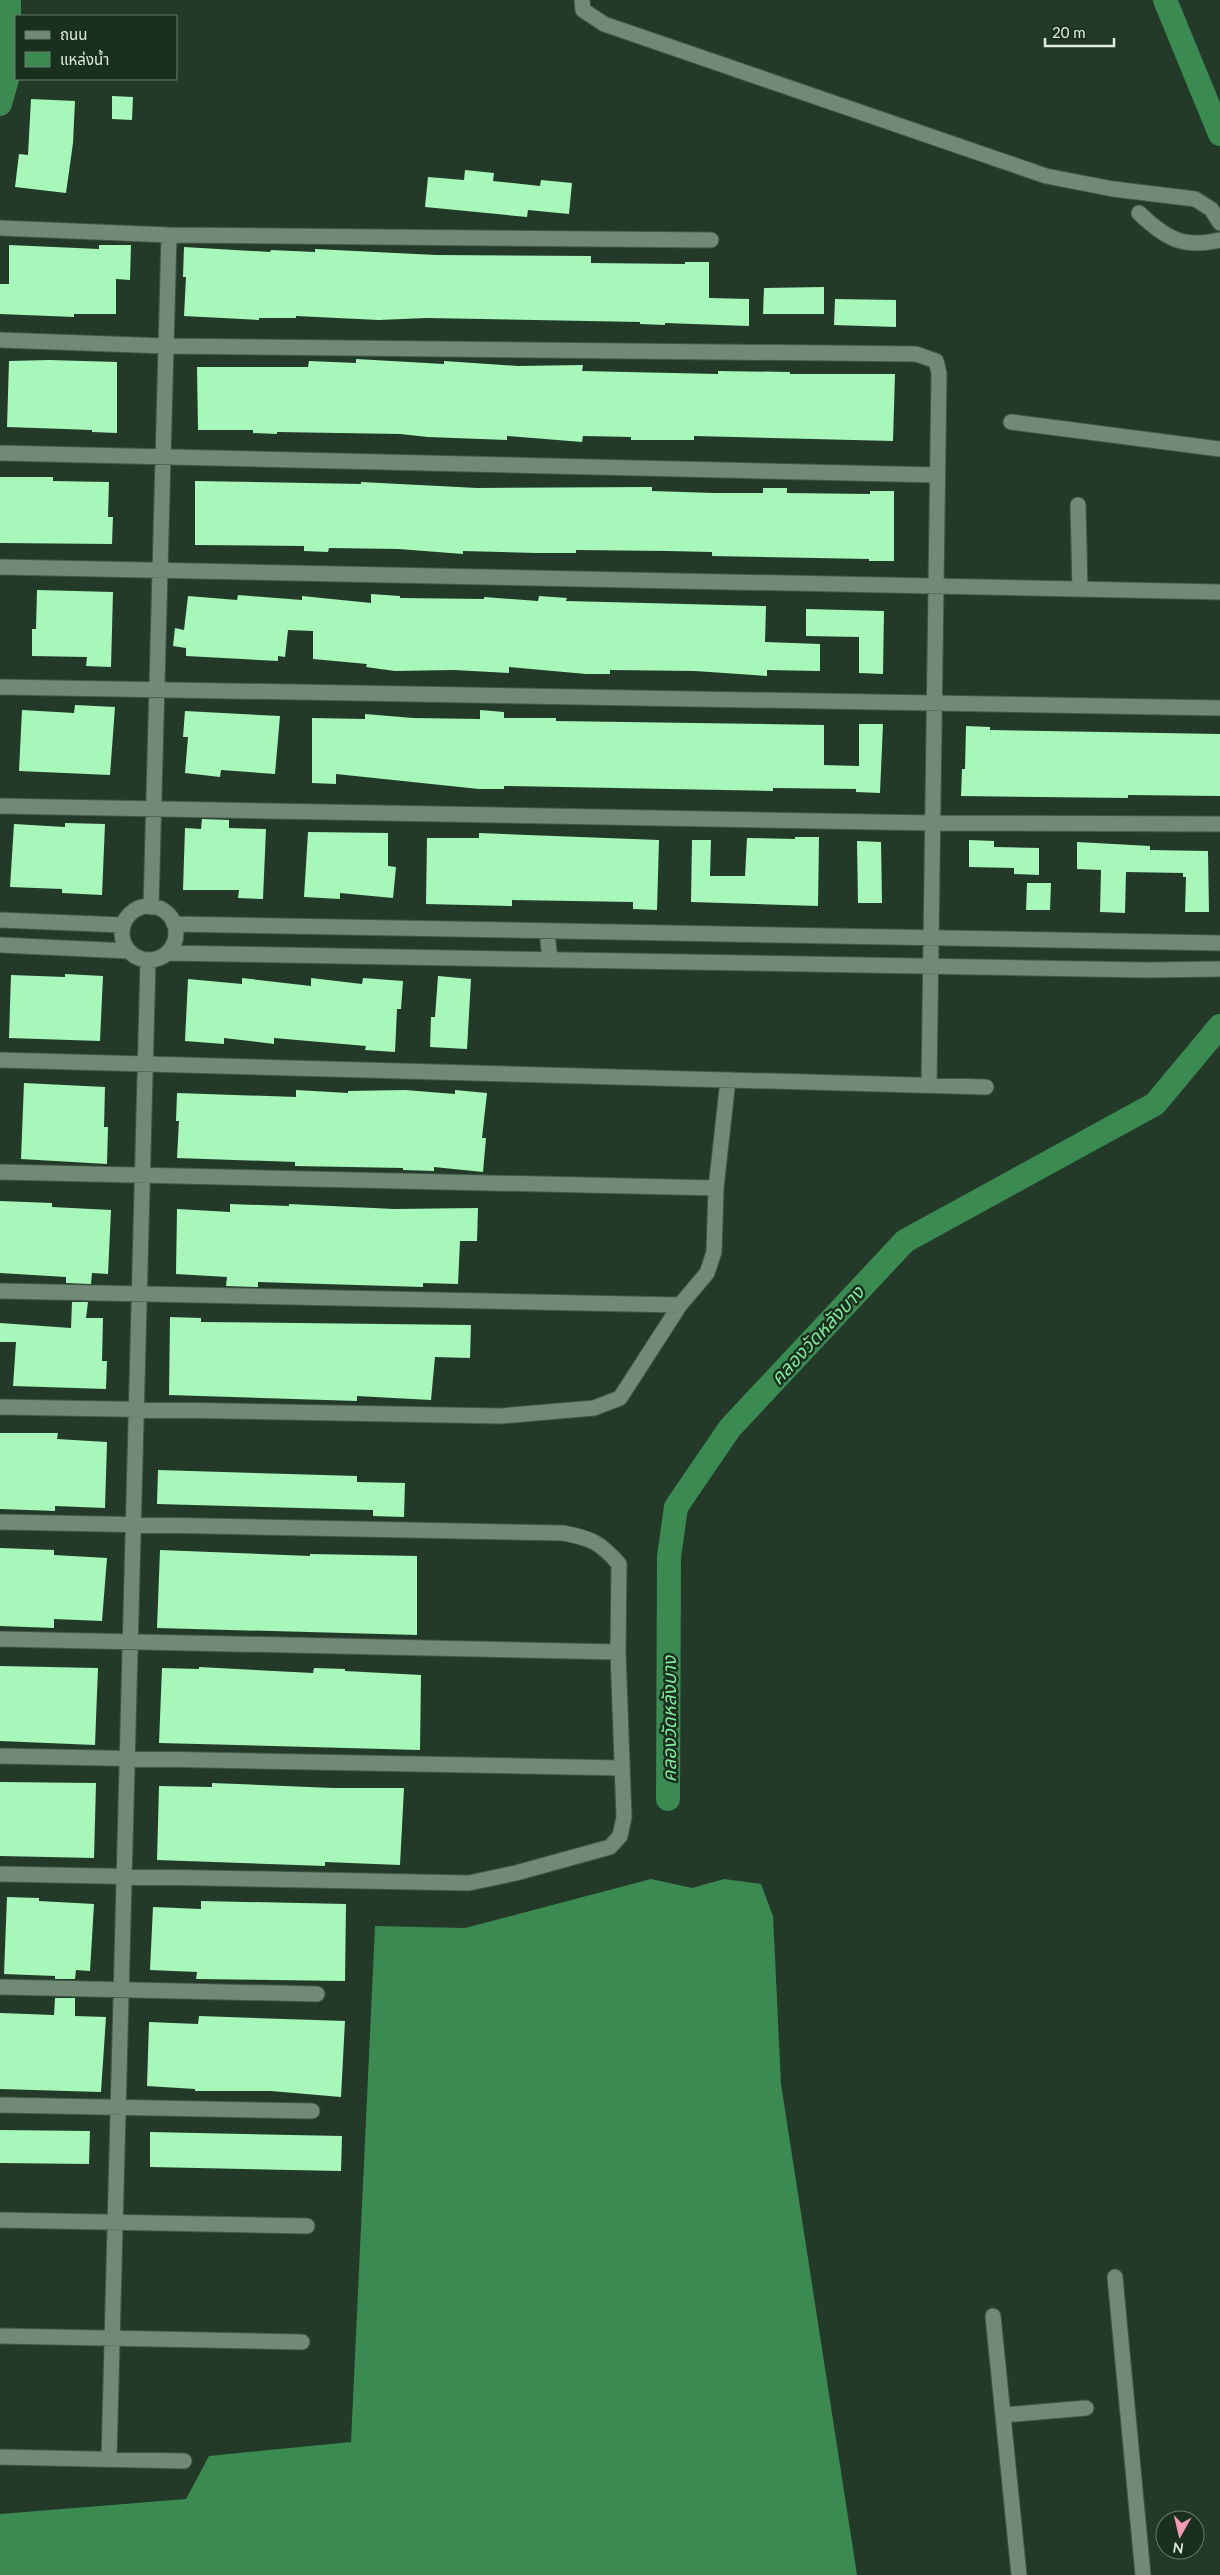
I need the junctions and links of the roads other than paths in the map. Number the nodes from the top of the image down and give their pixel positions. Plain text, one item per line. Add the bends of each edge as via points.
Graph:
1 (582, 0) edge
2 (1139, 213) dead end
3 (1220, 223) edge
4 (0, 228) edge
5 (169, 234) junction
6 (711, 240) dead end
7 (1220, 240) edge
8 (0, 340) edge
9 (166, 346) junction
10 (1011, 422) dead end
11 (1220, 449) edge
12 (0, 453) edge
13 (163, 457) junction
14 (937, 475) junction
15 (1078, 505) dead end
16 (0, 568) edge
17 (160, 571) junction
18 (936, 586) junction
19 (1080, 589) junction
20 (1220, 592) edge
21 (0, 687) edge
22 (156, 690) junction
23 (934, 703) junction
24 (1220, 708) edge
25 (0, 806) edge
26 (153, 808) junction
27 (932, 823) junction
28 (1220, 824) edge
29 (151, 907) junction
30 (0, 920) edge
31 (174, 924) junction
32 (124, 925) junction
33 (547, 932) junction
34 (931, 939) junction
35 (1111, 942) junction
36 (1220, 943) edge
37 (0, 945) edge
38 (129, 951) junction
39 (167, 953) junction
40 (148, 960) junction
41 (550, 960) junction
42 (931, 966) junction
43 (1220, 969) edge
44 (1113, 970) junction
45 (0, 1060) edge
46 (146, 1063) junction
47 (728, 1080) junction
48 (929, 1085) junction
49 (986, 1086) dead end
50 (0, 1172) edge
51 (142, 1177) junction
52 (716, 1188) junction
53 (0, 1292) edge
54 (140, 1294) junction
55 (680, 1304) junction
56 (0, 1407) edge
57 (136, 1409) junction
58 (0, 1522) edge
59 (134, 1525) junction
60 (0, 1639) edge
61 (130, 1642) junction
62 (618, 1652) junction
63 (0, 1756) edge
64 (128, 1759) junction
65 (621, 1768) junction
66 (0, 1874) edge
67 (124, 1876) junction
68 (0, 1987) edge
69 (122, 1990) junction
70 (318, 1994) dead end
71 (0, 2105) edge
72 (118, 2107) junction
73 (312, 2110) dead end
74 (0, 2220) edge
75 (115, 2222) junction
76 (307, 2226) dead end
77 (1115, 2278) dead end
78 (993, 2316) dead end
79 (0, 2336) edge
80 (112, 2338) junction
81 (302, 2342) dead end
82 (1086, 2408) dead end
83 (1003, 2415) junction
84 (0, 2457) edge
85 (109, 2460) junction
86 (184, 2461) dead end
87 (1018, 2575) edge
88 (1143, 2575) edge

1 - 3 street via 583,10 604,24 1046,176 1113,189 1195,199 1211,209
2 - 7 street via 1158,232 1175,240 1204,244
4 - 5 street
5 - 6 street
5 - 9 street
8 - 9 street
9 - 13 street
9 - 14 street via 916,354 936,361 939,372
10 - 11 street
12 - 13 street
13 - 14 street
13 - 17 street
14 - 18 street
15 - 19 street
16 - 17 street
17 - 18 street
17 - 22 street
18 - 19 street
18 - 23 street
19 - 20 street
21 - 22 street
22 - 23 street
22 - 26 street
23 - 24 street
23 - 27 street
25 - 26 street
26 - 27 street
26 - 29 street
27 - 28 street
27 - 34 street
29 - 31 street via 165,912
29 - 32 street via 134,911
30 - 32 street
31 - 33 street
31 - 39 street via 175,940
32 - 38 street via 123,938
33 - 34 street
33 - 41 street
34 - 35 street
34 - 42 street
35 - 36 street
35 - 44 street
37 - 38 street
38 - 40 street
39 - 40 street
39 - 41 street
40 - 46 street
41 - 42 street
42 - 44 street
42 - 48 street
43 - 44 street
45 - 46 street
46 - 47 street
46 - 51 street
47 - 48 street
47 - 52 street
48 - 49 street
50 - 51 street
51 - 52 street
51 - 54 street
52 - 55 street via 714,1252 707,1273
53 - 54 street
54 - 55 street
54 - 57 street
55 - 57 street via 620,1398 594,1408 501,1416
56 - 57 street
57 - 59 street
58 - 59 street
59 - 61 street
59 - 62 street via 563,1533 585,1537 604,1546 619,1564
60 - 61 street
61 - 62 street
61 - 64 street
62 - 65 street
63 - 64 street
64 - 65 street
64 - 67 street
65 - 67 street via 624,1817 620,1836 610,1847 516,1873 469,1883
66 - 67 street
67 - 69 street
68 - 69 street
69 - 70 street
69 - 72 street
71 - 72 street
72 - 73 street
72 - 75 street
74 - 75 street
75 - 76 street
75 - 80 street
77 - 88 street
78 - 83 street
79 - 80 street
80 - 81 street
80 - 85 street
82 - 83 street
83 - 87 street
84 - 85 street
85 - 86 street

